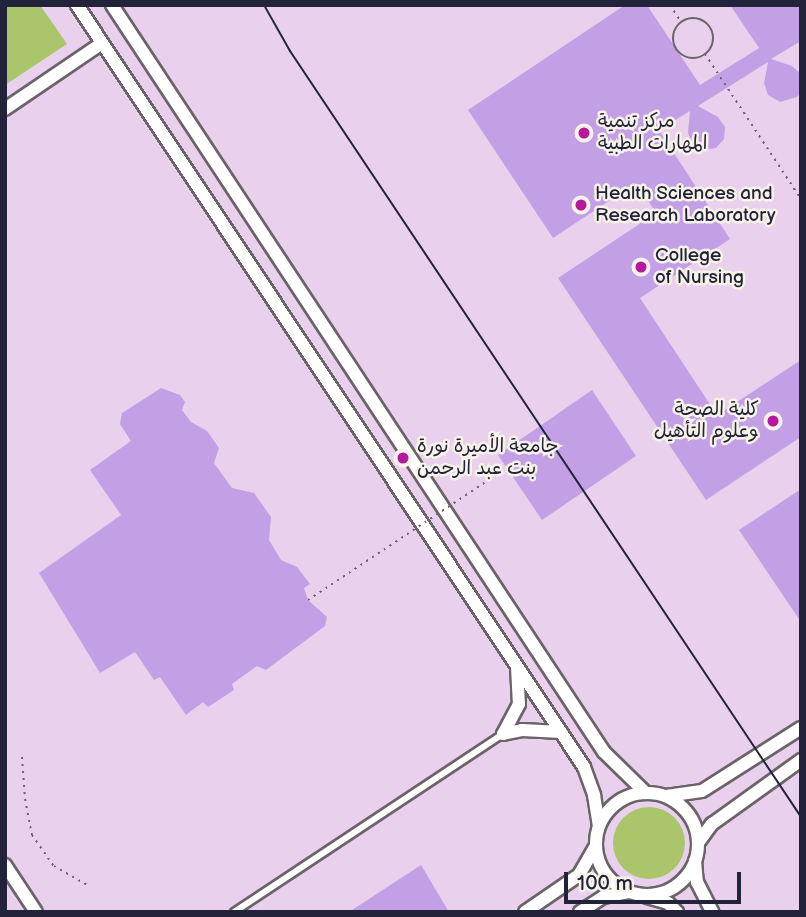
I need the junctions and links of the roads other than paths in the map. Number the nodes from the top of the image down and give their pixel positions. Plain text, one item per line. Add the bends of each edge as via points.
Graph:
1 (77, 5) edge
2 (112, 5) edge
3 (102, 43) junction
4 (5, 108) edge
5 (517, 667) junction
6 (801, 728) edge
7 (561, 733) junction
8 (503, 734) junction
9 (801, 760) edge
10 (646, 793) junction
11 (666, 796) junction
12 (599, 826) junction
13 (698, 843) junction
14 (596, 846) junction
15 (695, 861) junction
16 (5, 865) edge
17 (635, 893) junction
18 (36, 912) edge
19 (234, 912) edge
20 (525, 912) edge
21 (580, 912) edge
22 (677, 912) edge
23 (712, 912) edge

1 - 3 street
2 - 10 street via 604,752
3 - 4 street
3 - 5 street
5 - 7 street
5 - 8 street via 519,704
6 - 11 street via 702,791
7 - 8 street via 522,730
7 - 12 street via 584,767
8 - 19 lane
9 - 13 street via 712,824
10 - 11 street
10 - 12 street via 617,802
11 - 13 street via 689,814
12 - 14 street
13 - 15 street
14 - 17 street via 606,874
14 - 20 street via 579,876
15 - 17 street via 673,888 657,894
15 - 23 street via 697,882
16 - 18 street
17 - 21 street via 603,897
17 - 22 street via 668,904

